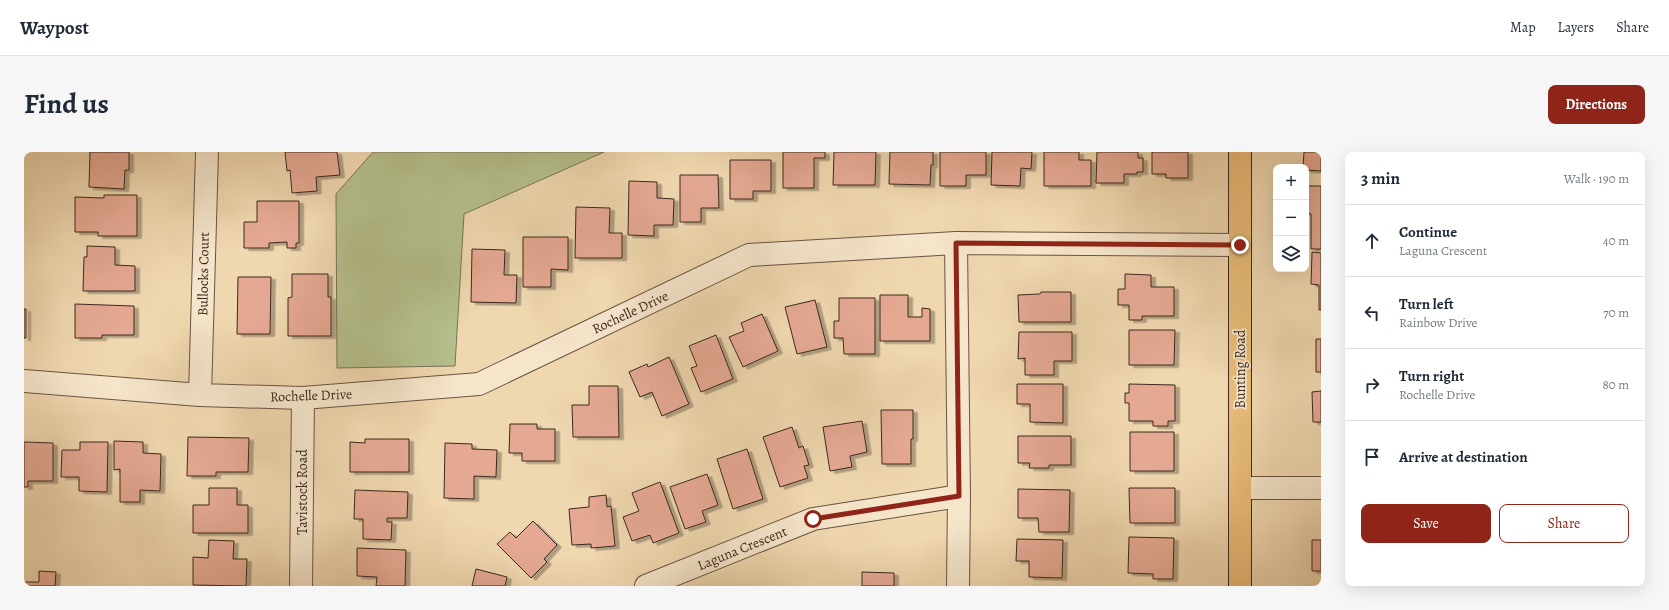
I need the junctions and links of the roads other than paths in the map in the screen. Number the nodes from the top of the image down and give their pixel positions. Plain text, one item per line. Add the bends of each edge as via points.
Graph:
1 (207, 152) edge
2 (1240, 152) edge
3 (956, 243) junction
4 (1240, 245) junction
5 (24, 381) edge
6 (200, 395) junction
7 (303, 398) junction
8 (1240, 488) junction
9 (1321, 488) edge
10 (959, 496) junction
11 (302, 586) edge
12 (646, 586) edge
13 (958, 586) edge
14 (1240, 586) edge

1 - 6 street, Bullocks Court
2 - 4 main road, Bunting Road
3 - 4 street, Rochelle Drive
3 - 7 street, Rochelle Drive via 750,255 478,384
3 - 10 street
4 - 8 main road, Bunting Road
5 - 6 street, Rochelle Drive
6 - 7 street, Rochelle Drive
7 - 11 street, Tavistock Road
8 - 9 street
8 - 14 main road, Bunting Road
10 - 12 street, Laguna Crescent via 813,519
10 - 13 street

